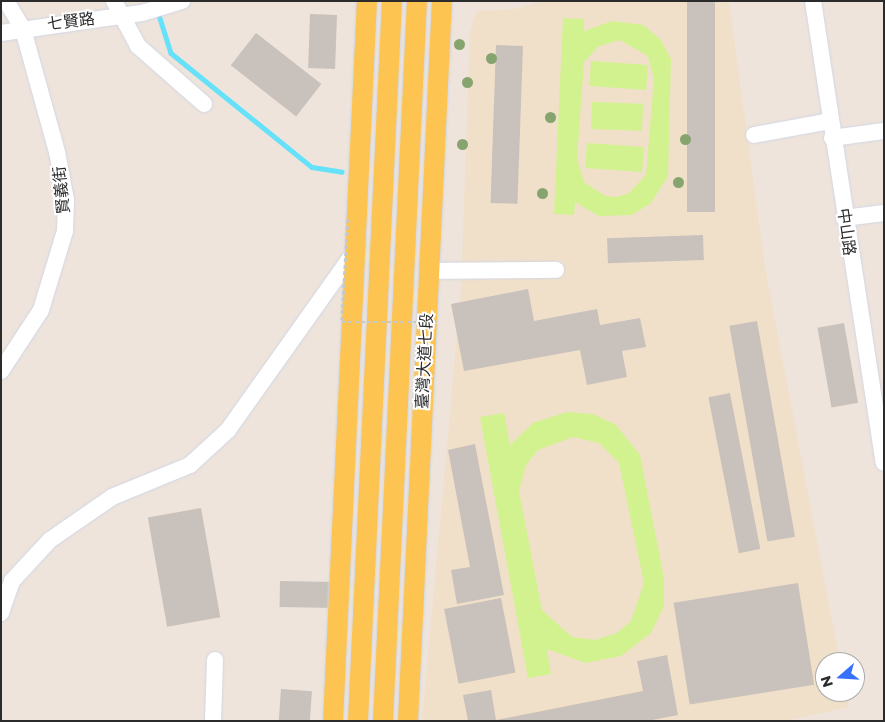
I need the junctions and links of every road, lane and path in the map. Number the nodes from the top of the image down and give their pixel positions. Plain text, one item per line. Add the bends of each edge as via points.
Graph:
1 (6, 1) edge
2 (114, 1) edge
3 (367, 1) edge
4 (392, 1) edge
5 (417, 1) edge
6 (442, 1) edge
7 (813, 1) edge
8 (179, 2) edge
9 (122, 16) junction
10 (23, 28) junction
11 (1, 33) edge
12 (204, 104) dead end
13 (830, 121) junction
14 (884, 131) edge
15 (754, 135) dead end
16 (832, 138) junction
17 (884, 213) edge
18 (844, 218) junction
19 (348, 219) dead end
20 (355, 251) junction
21 (556, 270) dead end
22 (430, 271) junction
23 (437, 322) dead end
24 (1, 371) edge
25 (881, 432) edge
26 (884, 463) edge
27 (1, 614) edge
28 (215, 660) dead end
29 (213, 721) edge
30 (333, 721) edge
31 (358, 721) edge
32 (383, 721) edge
33 (408, 721) edge

1 - 10 street, 賢義街
2 - 9 street
3 - 20 main road
4 - 31 main road
5 - 32 main road, 臺灣大道七段
6 - 22 main road, 臺灣大道七段
7 - 13 street, 中山路
8 - 9 street, 七賢路
9 - 10 street, 七賢路
9 - 12 street via 138,46
10 - 11 street, 七賢路
10 - 24 street, 賢義街 via 57,152 66,200 65,231 41,310
13 - 15 street
13 - 16 street, 中山路
14 - 16 street
16 - 18 street, 中山路
17 - 18 street
18 - 25 street, 中山路
19 - 23 path, bridge via 342,322
20 - 27 street via 228,430 190,465 112,497 50,540 12,581
20 - 30 main road
21 - 22 street
22 - 33 main road, 臺灣大道七段
25 - 26 street, 中山路
28 - 29 street

